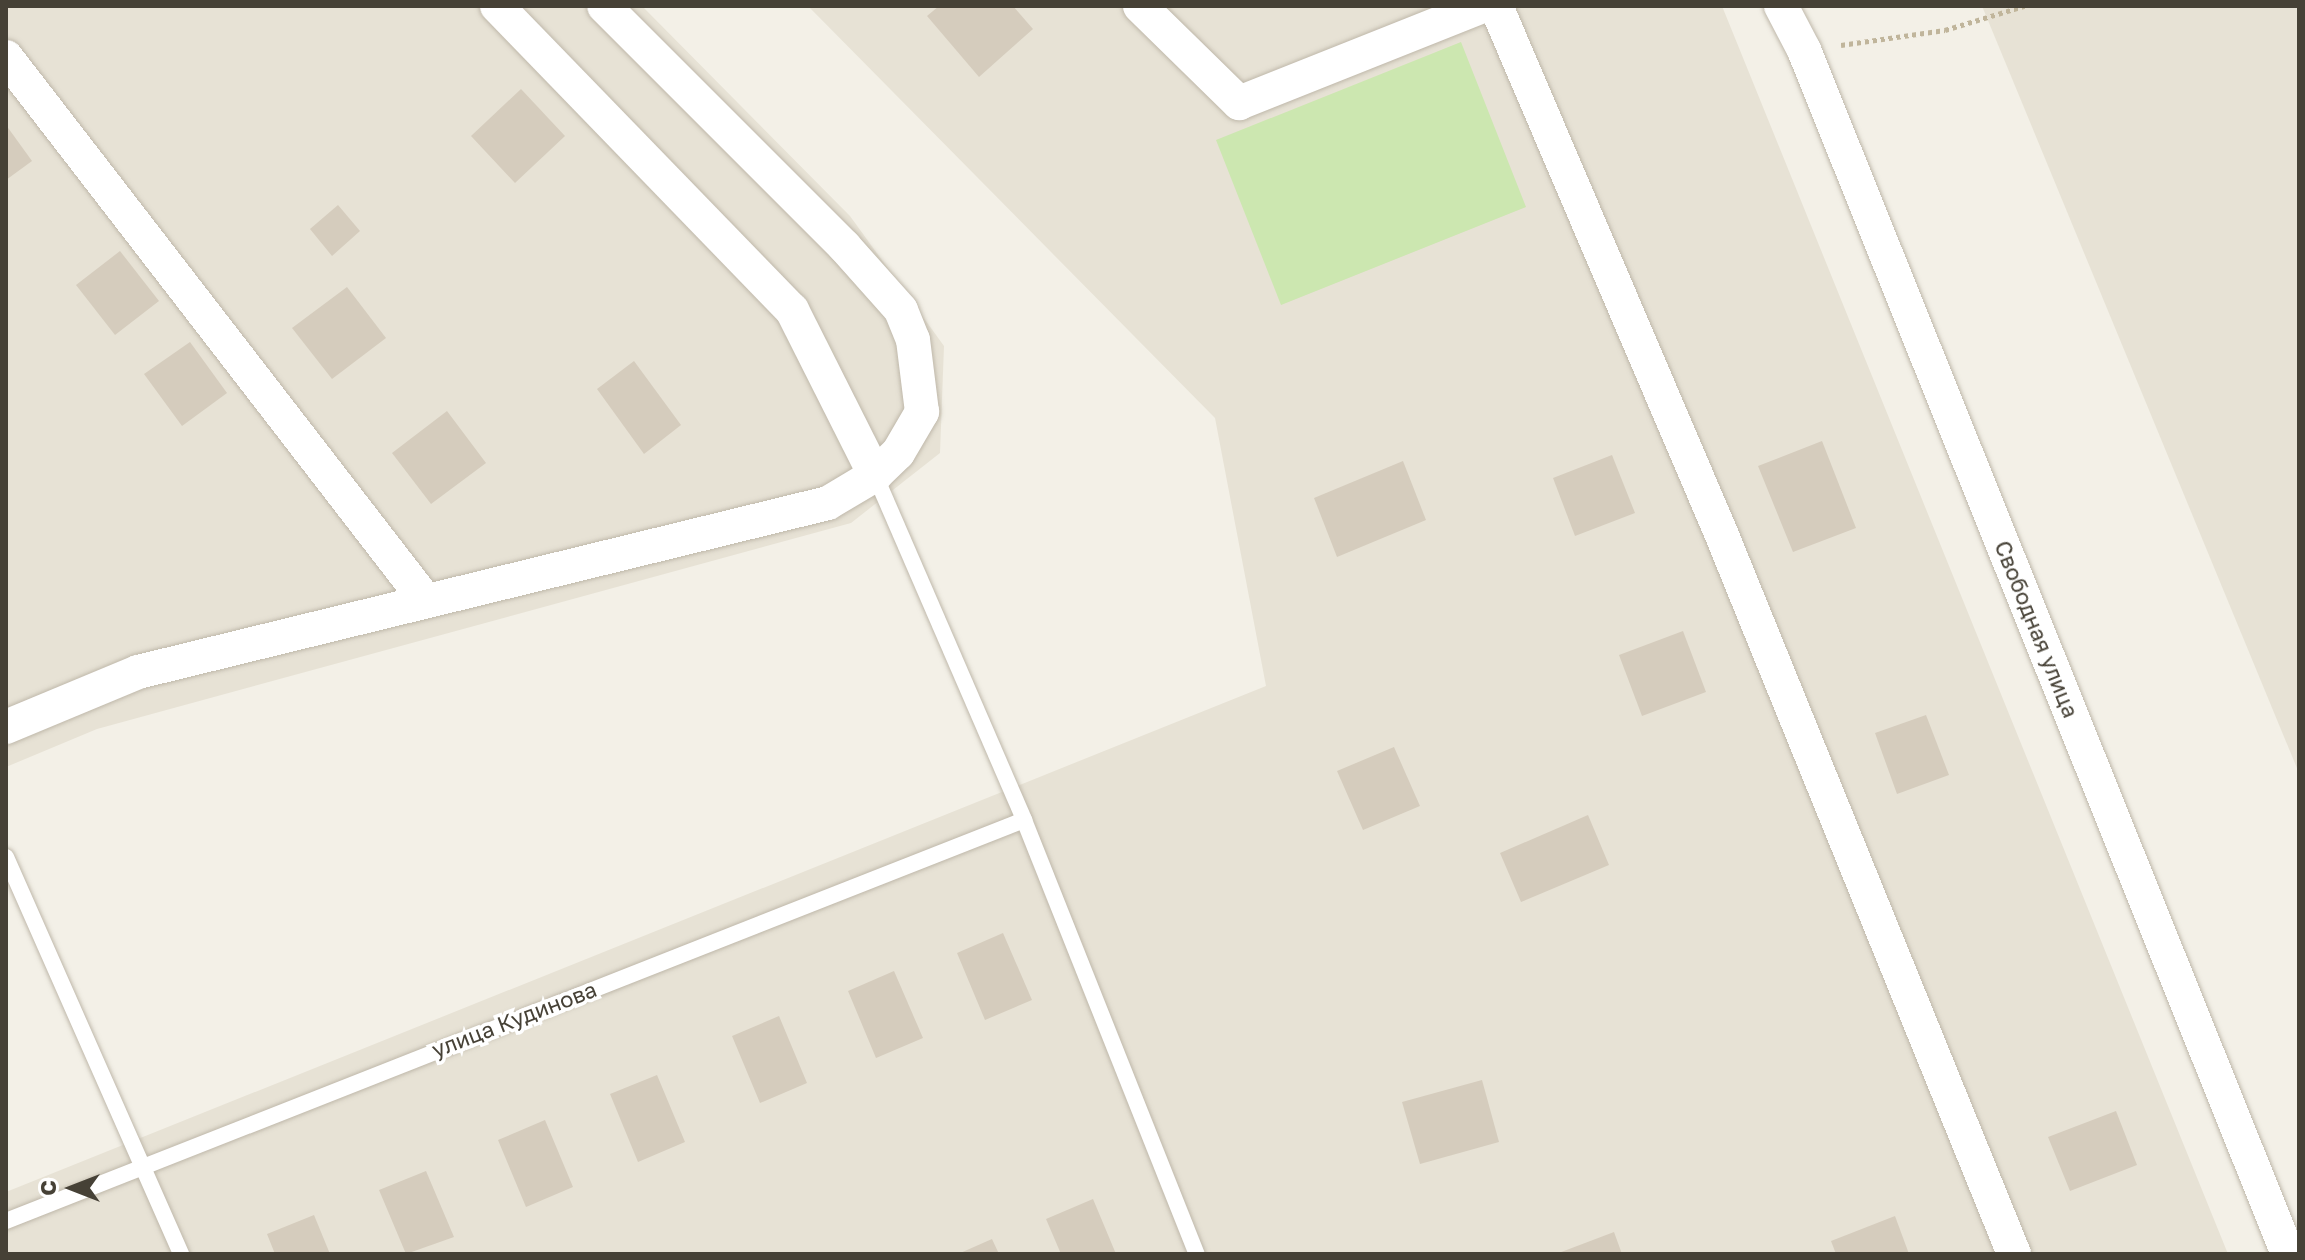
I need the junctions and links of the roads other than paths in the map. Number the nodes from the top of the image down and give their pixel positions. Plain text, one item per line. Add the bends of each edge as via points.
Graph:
1 (497, 6) edge
2 (604, 6) edge
3 (1140, 6) edge
4 (1781, 6) edge
5 (1481, 7) edge
6 (6, 57) edge
7 (875, 475) junction
8 (426, 601) junction
9 (6, 727) edge
10 (1024, 820) junction
11 (6, 857) edge
12 (143, 1164) junction
13 (6, 1221) edge
14 (181, 1254) edge
15 (1197, 1254) edge
16 (2014, 1254) edge
17 (2288, 1254) edge

1 - 7 street via 792,310
2 - 7 street via 901,310 913,340 922,412 898,453
3 - 5 street via 1239,103
4 - 17 street, Свободная улица via 1804,50
5 - 16 street via 1721,533
6 - 8 street
7 - 8 street via 828,503
7 - 10 lane
8 - 9 street via 138,672
10 - 12 lane, улица Кудинова
10 - 15 lane
11 - 12 lane
12 - 13 lane, улица Кудинова
12 - 14 lane

